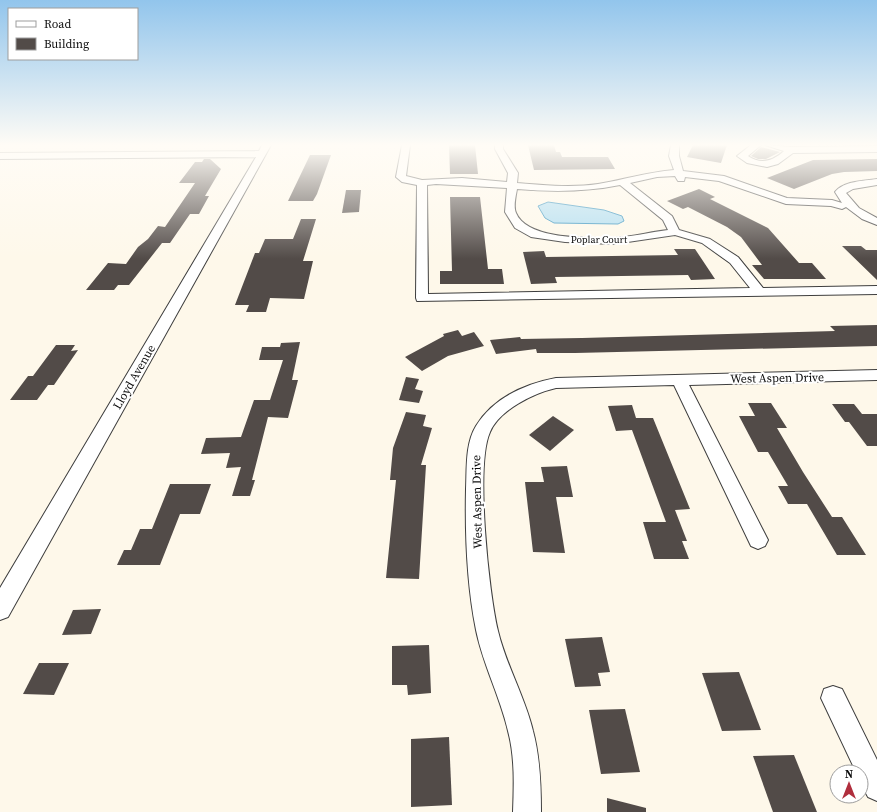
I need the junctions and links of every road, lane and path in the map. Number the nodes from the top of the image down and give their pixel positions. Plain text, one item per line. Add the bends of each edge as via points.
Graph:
1 (246, 183) edge
2 (424, 183) joint
3 (512, 183) edge
4 (643, 183) edge
5 (715, 183) edge
6 (871, 183) edge
7 (627, 185) junction
8 (511, 188) junction
9 (844, 205) junction
10 (877, 222) edge
11 (675, 232) junction
12 (877, 290) edge
13 (760, 292) junction
14 (877, 375) edge
15 (679, 380) junction
16 (758, 540) dead end
17 (0, 609) edge
18 (833, 698) dead end
19 (877, 788) edge
20 (528, 812) edge

1 - 17 street, Lloyd Avenue
2 - 8 street via 435,186
2 - 13 street via 422,298
3 - 8 street, Poplar Court
4 - 7 street
5 - 9 street via 792,207 838,209
6 - 9 street via 850,186 840,192
7 - 8 street via 604,193 574,195
7 - 11 street via 668,218
8 - 11 street, Poplar Court via 510,212 519,226 535,234 565,239 614,241
9 - 10 street
11 - 13 street via 706,241 734,260
12 - 13 street
14 - 15 street, West Aspen Drive
15 - 16 street
15 - 20 street, West Aspen Drive via 570,382 547,385 528,391 504,405 482,430 478,441 476,488 482,599 495,657 520,730 527,771
18 - 19 street

